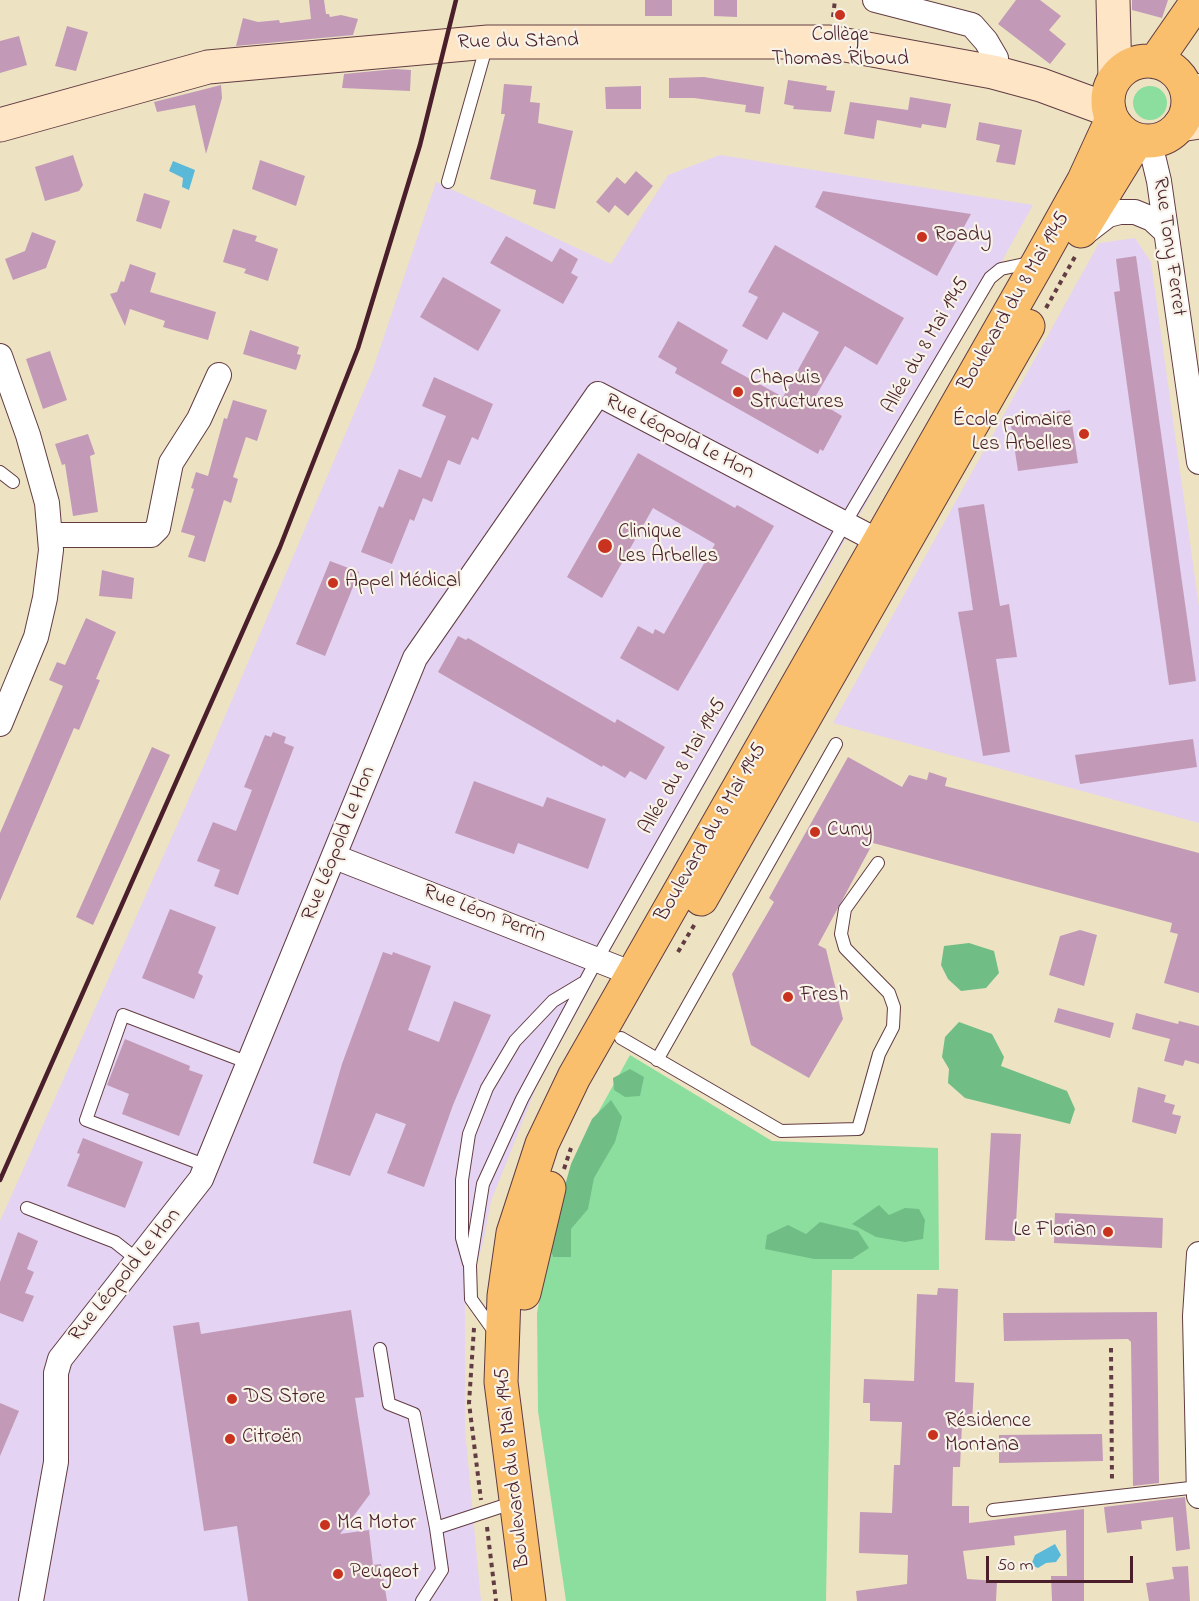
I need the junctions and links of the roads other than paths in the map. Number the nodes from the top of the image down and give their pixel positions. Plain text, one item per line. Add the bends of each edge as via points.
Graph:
1 (875, 0) edge
2 (1198, 0) edge
3 (1114, 8) edge
4 (1199, 28) edge
5 (488, 42) junction
6 (993, 72) junction
7 (1159, 93) edge
8 (0, 125) edge
9 (1140, 141) junction
10 (448, 182) dead end
11 (1166, 232) junction
12 (1074, 243) junction
13 (1039, 261) junction
14 (0, 356) edge
15 (219, 375) dead end
16 (1199, 462) edge
17 (0, 472) edge
18 (13, 482) dead end
19 (845, 523) junction
20 (50, 535) junction
21 (878, 541) junction
22 (0, 724) edge
23 (836, 744) dead end
24 (334, 857) junction
25 (878, 863) dead end
26 (597, 960) junction
27 (633, 974) junction
28 (584, 983) junction
29 (621, 1038) junction
30 (657, 1060) junction
31 (249, 1064) junction
32 (207, 1166) junction
33 (27, 1208) dead end
34 (1199, 1254) edge
35 (139, 1261) junction
36 (470, 1265) junction
37 (502, 1342) junction
38 (380, 1349) dead end
39 (1198, 1384) edge
40 (1199, 1487) edge
41 (1199, 1496) edge
42 (516, 1501) junction
43 (993, 1510) dead end
44 (436, 1528) junction
45 (31, 1601) edge
46 (422, 1601) edge
47 (529, 1601) edge
48 (543, 1601) edge

1 - 6 street via 972,25 996,58
2 - 7 main road
3 - 7 street
4 - 7 main road
5 - 6 street, Rue du Stand via 829,42
5 - 8 street, Rue du Stand via 208,67
5 - 10 lane
6 - 7 street, Rue du Stand via 1041,85
7 - 9 main road via 1161,139
7 - 9 main road via 1118,129
7 - 13 main road, Boulevard du 8 Mai 1945 via 1084,180
9 - 11 street, Rue Tony Ferret via 1154,160
9 - 12 main road, Boulevard du 8 Mai 1945
11 - 12 street via 1152,219 1135,212 1120,212 1094,224
11 - 16 street, Rue Tony Ferret
12 - 29 main road, Boulevard du 8 Mai 1945 via 804,734
13 - 19 lane, Allée du 8 Mai 1945 via 1001,269 990,278
13 - 21 main road, Boulevard du 8 Mai 1945
14 - 20 street via 28,435 47,504
15 - 20 street via 199,418 171,463 158,528 151,535
17 - 18 lane
19 - 21 street, Rue Léopold Le Hon
19 - 24 street, Rue Léopold Le Hon via 598,394 416,658
19 - 26 lane, Allée du 8 Mai 1945
20 - 22 street via 45,598 36,637
21 - 27 main road, Boulevard du 8 Mai 1945
23 - 30 lane
24 - 26 street, Rue Léon Perrin
24 - 31 street, Rue Léopold Le Hon
25 - 30 lane via 845,909 841,934 845,948 890,993 894,1007 893,1027 879,1054 858,1129 781,1131
26 - 27 street, Rue Léon Perrin
26 - 28 lane, Allée du 8 Mai 1945
27 - 37 main road, Boulevard du 8 Mai 1945 via 574,1077 542,1144 513,1233
28 - 36 lane, Allée du 8 Mai 1945 via 522,1099 483,1184
28 - 36 lane via 553,1001 514,1041 487,1088 469,1134 462,1180 462,1238
29 - 30 lane
29 - 48 main road, Boulevard du 8 Mai 1945 via 571,1132 550,1183 523,1296 515,1371 519,1441
31 - 32 street, Rue Léopold Le Hon
31 - 32 lane via 123,1015 86,1120
32 - 35 street, Rue Léopold Le Hon
33 - 35 lane via 115,1242
34 - 39 street via 1195,1316
35 - 45 street, Rue Léopold Le Hon via 60,1359 56,1373 56,1462
36 - 37 lane, Allée du 8 Mai 1945 via 471,1299
37 - 42 main road, Boulevard du 8 Mai 1945 via 501,1382
38 - 44 lane via 389,1404 414,1414
39 - 40 street
40 - 41 street
40 - 43 lane
42 - 44 lane
42 - 47 main road, Boulevard du 8 Mai 1945
44 - 46 lane via 442,1570

